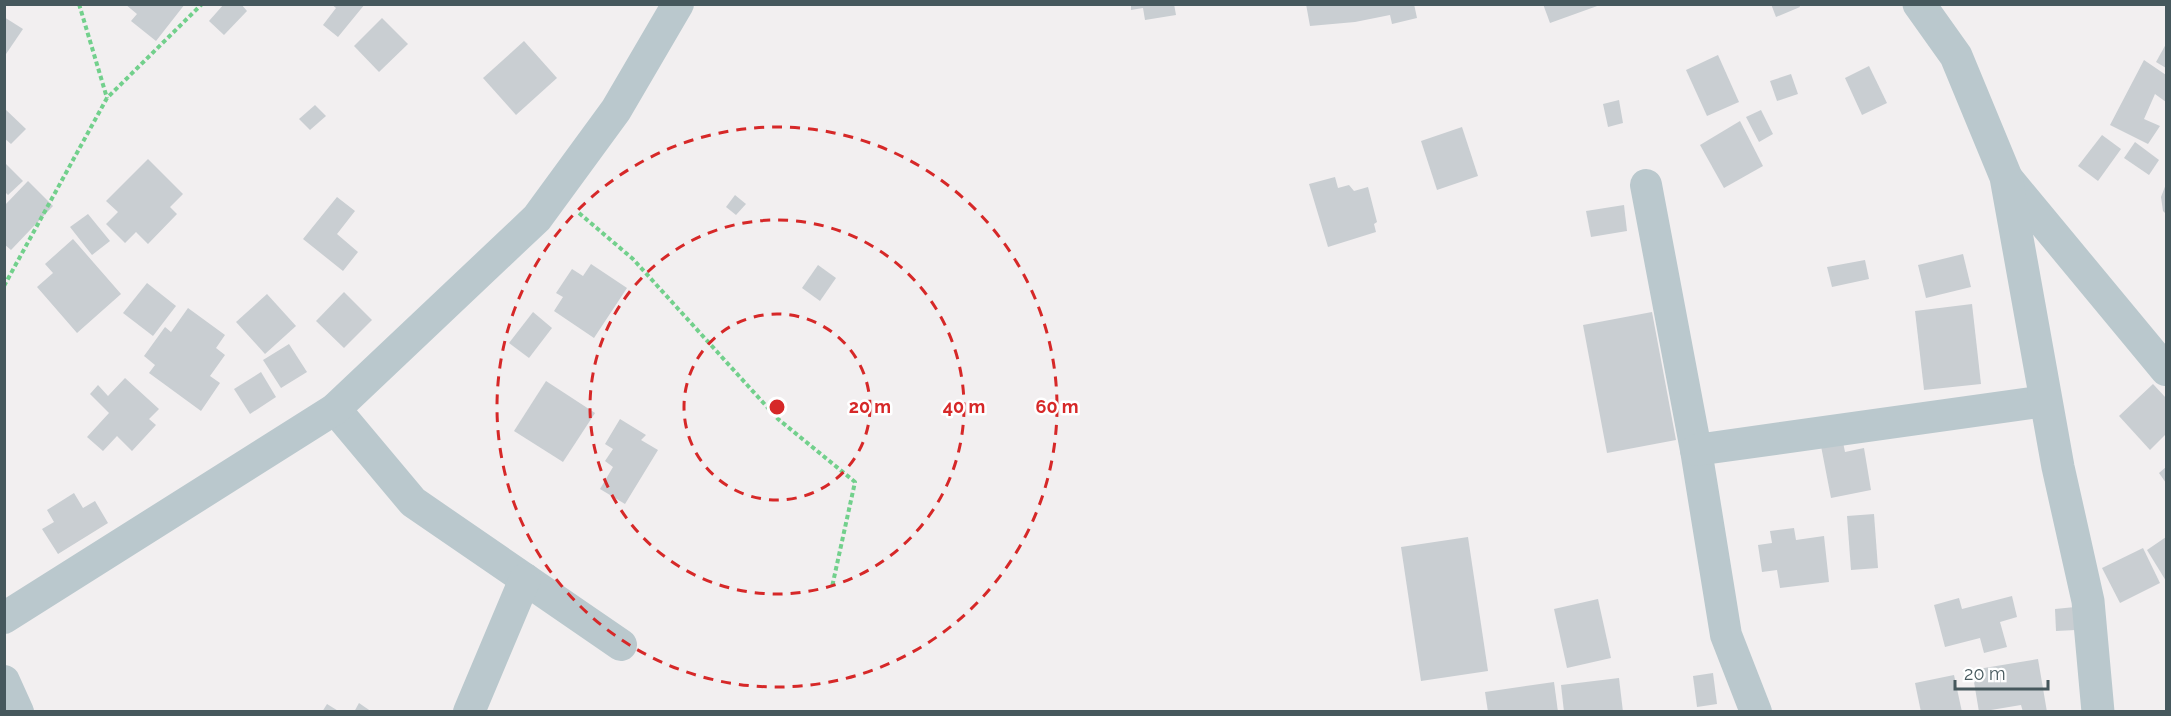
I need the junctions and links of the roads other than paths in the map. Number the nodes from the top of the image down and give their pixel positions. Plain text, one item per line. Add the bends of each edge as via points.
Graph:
1 (678, 4) edge
2 (1919, 4) edge
3 (2006, 177) junction
4 (1646, 185) dead end
5 (2163, 356) edge
6 (2046, 401) junction
7 (335, 409) junction
8 (1696, 450) junction
9 (525, 579) junction
10 (4, 618) edge
11 (621, 645) dead end
12 (4, 681) edge
13 (18, 711) edge
14 (469, 711) edge
15 (1756, 711) edge
16 (2098, 711) edge

1 - 7 street via 616,110 537,218
2 - 3 street via 1956,56
3 - 5 street
3 - 6 street
4 - 8 street
6 - 8 street
6 - 16 street via 2088,601
7 - 9 street via 412,501
7 - 10 street
8 - 15 street via 1726,635
9 - 11 street
9 - 14 street
12 - 13 street

